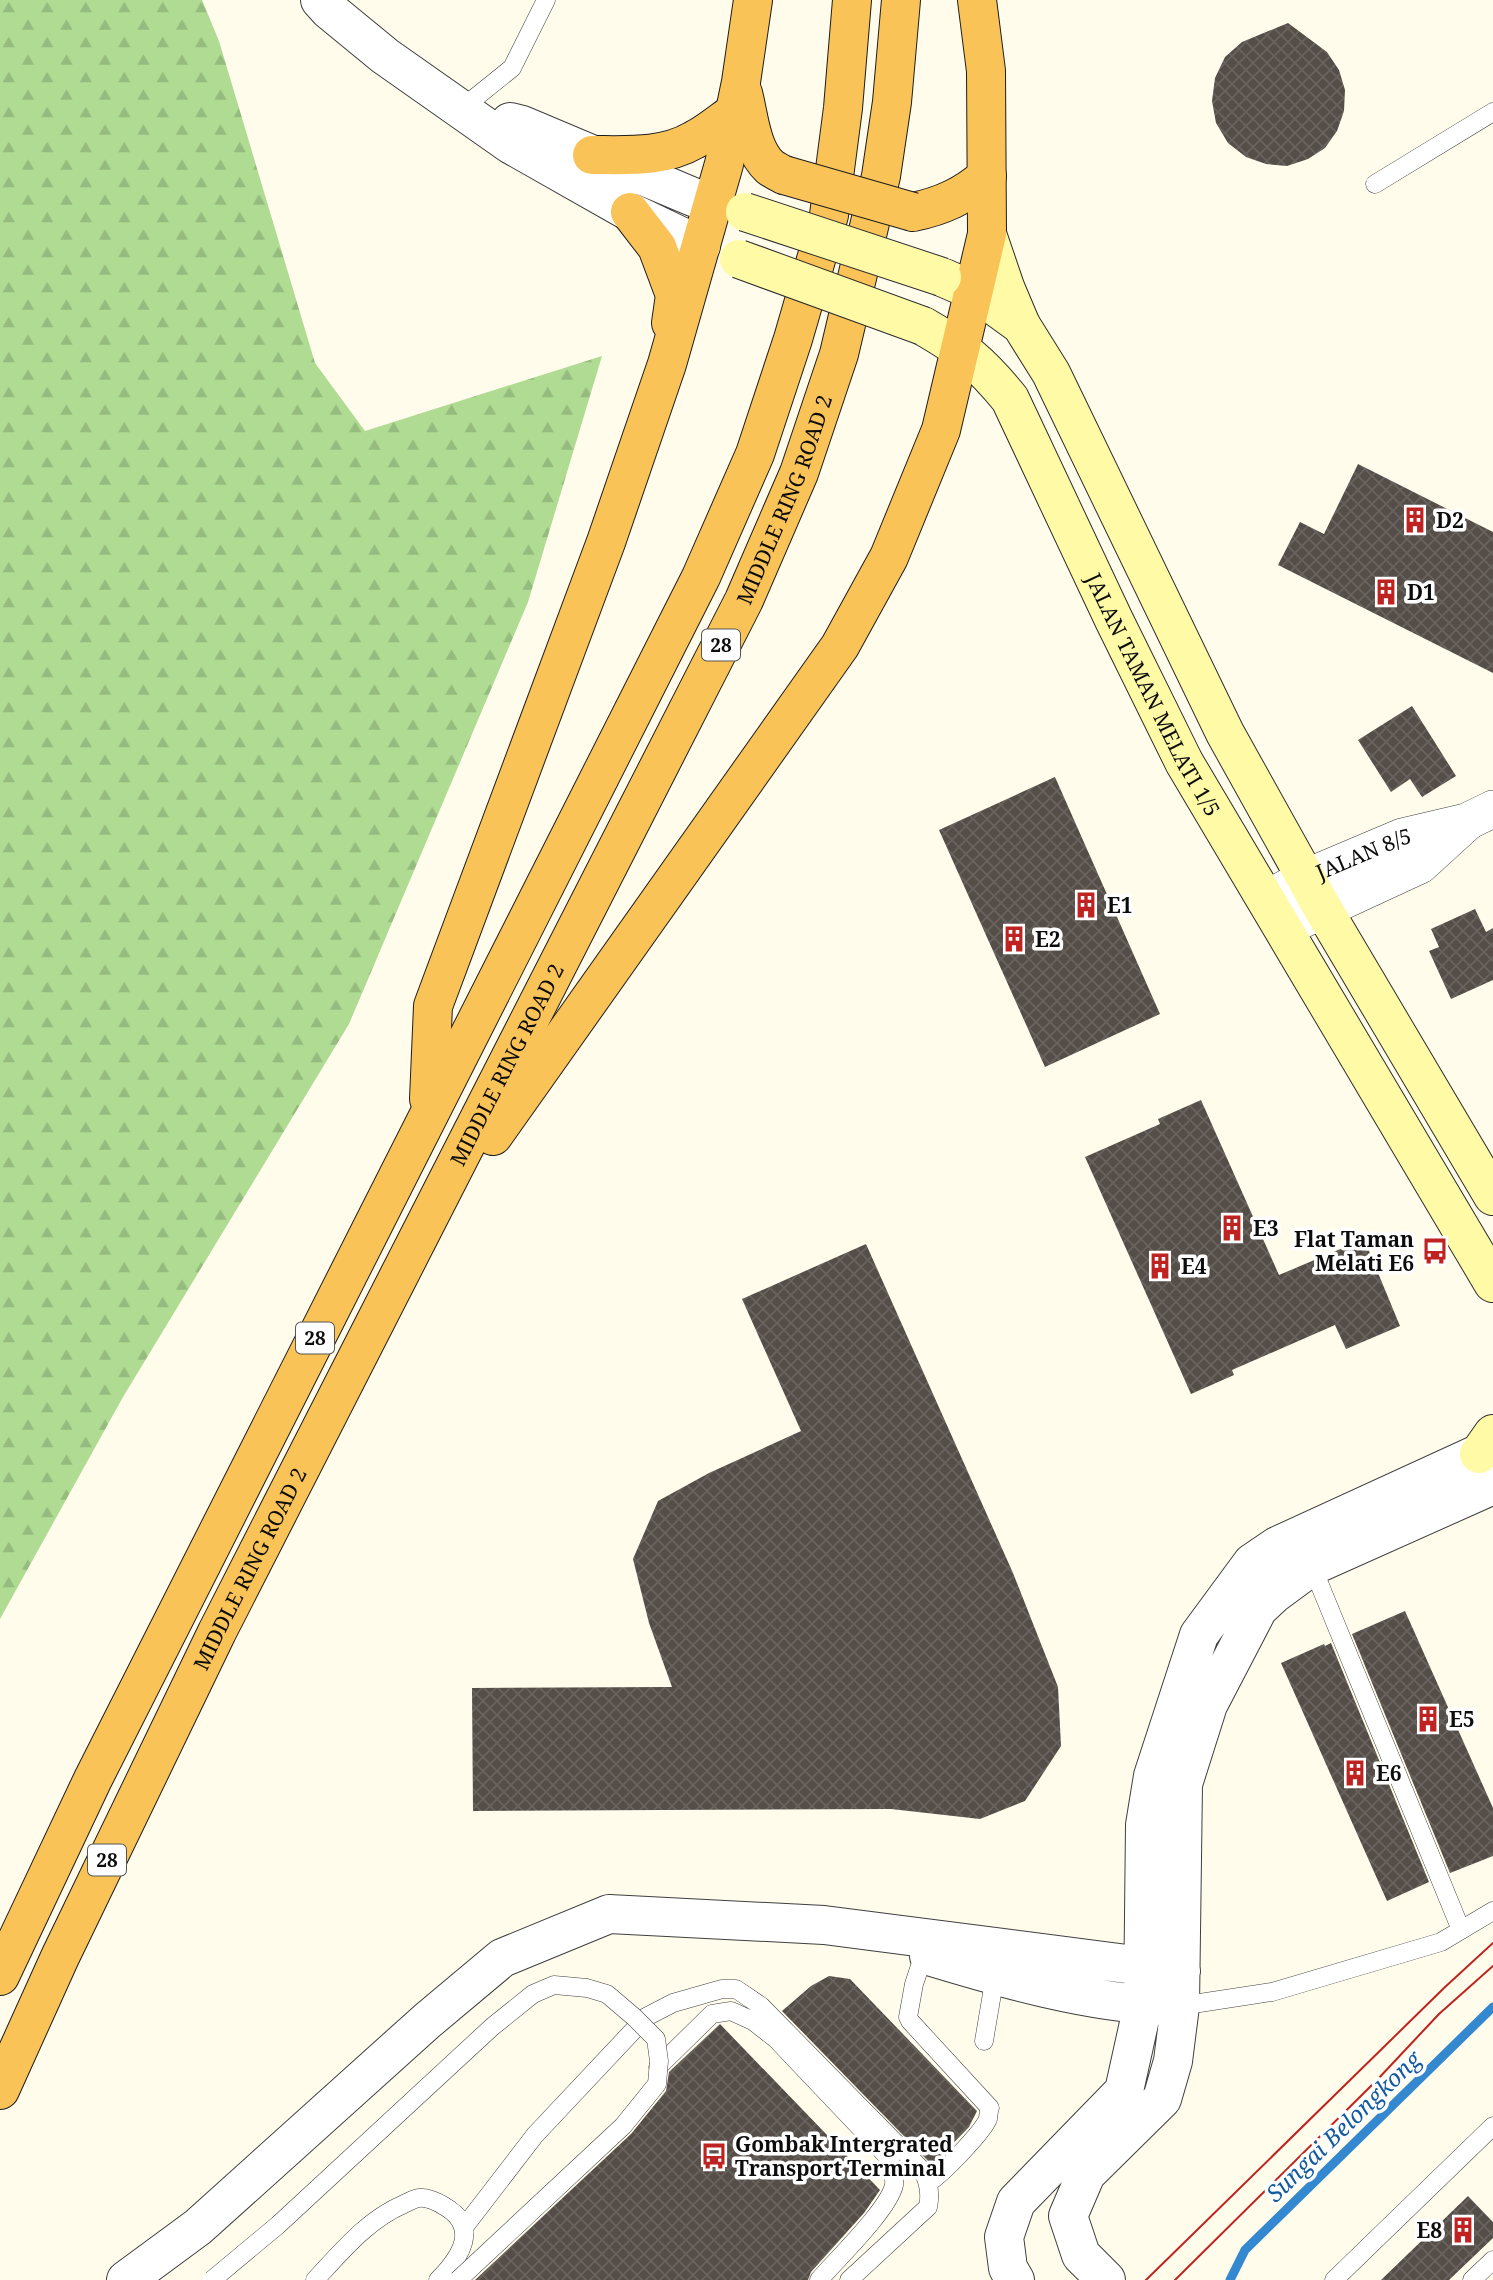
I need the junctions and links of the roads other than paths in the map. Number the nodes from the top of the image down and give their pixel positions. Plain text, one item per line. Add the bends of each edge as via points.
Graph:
1 (320, 0) edge
2 (546, 0) edge
3 (754, 0) edge
4 (852, 0) edge
5 (901, 0) edge
6 (977, 0) edge
7 (738, 97) junction
8 (461, 109) junction
9 (1493, 111) edge
10 (592, 155) junction
11 (987, 176) junction
12 (1375, 184) dead end
13 (729, 207) junction
14 (630, 212) junction
15 (987, 234) junction
16 (701, 246) junction
17 (958, 284) junction
18 (1021, 325) junction
19 (961, 347) junction
20 (667, 364) junction
21 (1480, 816) edge
22 (1314, 894) junction
23 (1275, 913) junction
24 (429, 1112) junction
25 (1493, 1196) edge
26 (415, 1246) junction
27 (1493, 1283) edge
28 (1489, 1455) edge
29 (1312, 1566) junction
30 (1263, 1578) junction
31 (1493, 1911) edge
32 (1461, 1930) junction
33 (927, 1946) junction
34 (998, 1961) junction
35 (1144, 1966) junction
36 (0, 1976) edge
37 (1168, 1994) junction
38 (984, 2041) dead end
39 (658, 2067) junction
40 (0, 2090) edge
41 (1493, 2126) edge
42 (928, 2183) junction
43 (465, 2233) junction
44 (1493, 2260) edge
45 (126, 2280) edge
46 (212, 2280) edge
47 (314, 2280) edge
48 (438, 2280) edge
49 (458, 2280) edge
50 (467, 2280) edge
51 (819, 2280) edge
52 (849, 2280) edge
53 (1015, 2280) edge
54 (1106, 2280) edge
55 (1334, 2280) edge
56 (1472, 2280) edge

1 - 8 street via 385,56
2 - 8 lane via 512,68
3 - 7 highway
4 - 24 highway, MIDDLE RING ROAD 2 / 28 via 829,215 755,454 701,577
5 - 26 highway, MIDDLE RING ROAD 2 / 28 via 881,176 839,354 799,473 744,600
6 - 11 highway via 986,71
7 - 10 highway via 694,141 645,155
7 - 11 highway, bridge via 761,155 784,175 913,212 954,200
7 - 13 highway
8 - 10 street via 522,125
8 - 14 street via 510,144
9 - 12 lane
10 - 13 street
11 - 15 highway
13 - 16 highway
13 - 17 main road, bridge
14 - 16 street
14 - 20 highway via 657,247 675,295
15 - 17 highway
15 - 18 main road
16 - 19 main road, JALAN TAMAN MELATI 1/5, bridge via 923,326
16 - 20 highway
17 - 18 main road
17 - 19 highway
18 - 22 main road via 1051,373 1225,733
19 - 23 main road, JALAN TAMAN MELATI 1/5 via 1010,399 1184,762
19 - 26 highway via 941,430 889,557 840,646
20 - 24 highway via 606,542 433,1006
21 - 22 street, JALAN 8/5 via 1420,865
22 - 23 street, JALAN 8/5
22 - 25 main road
23 - 27 main road, JALAN TAMAN MELATI 1/5
24 - 36 highway, MIDDLE RING ROAD 2 / 28 via 93,1779
26 - 40 highway, MIDDLE RING ROAD 2 / 28 via 217,1632
28 - 29 street
28 - 30 street via 1277,1546
29 - 30 street
29 - 32 lane
30 - 35 street via 1199,1634 1153,1776 1146,1825
30 - 37 street via 1258,1609 1208,1705 1184,1784
31 - 32 lane
32 - 37 lane via 1441,1942 1272,1992
33 - 34 street
33 - 42 lane via 908,2017 990,2108 980,2129 941,2175
33 - 45 street via 824,1925 609,1914 502,1958 198,2227
34 - 35 street
34 - 37 street via 1118,2002
34 - 38 lane
35 - 37 street
37 - 53 street via 1124,2091 1016,2202 1004,2237
37 - 54 street via 1173,2061 1162,2099 1086,2174 1068,2216 1081,2255
39 - 46 lane, bridge via 656,2039 607,1994 554,1985 533,1994
39 - 49 lane, bridge via 657,2084 622,2126
39 - 51 lane via 712,2014 732,2011 776,2039 889,2158 894,2187
41 - 55 lane
42 - 43 lane via 922,2170 761,2006 736,1989 722,1989 673,2003 646,2017 535,2135
42 - 52 lane via 928,2207
43 - 47 lane via 452,2211 420,2197 394,2208 363,2230
43 - 48 lane via 452,2266
43 - 50 lane
44 - 56 lane

